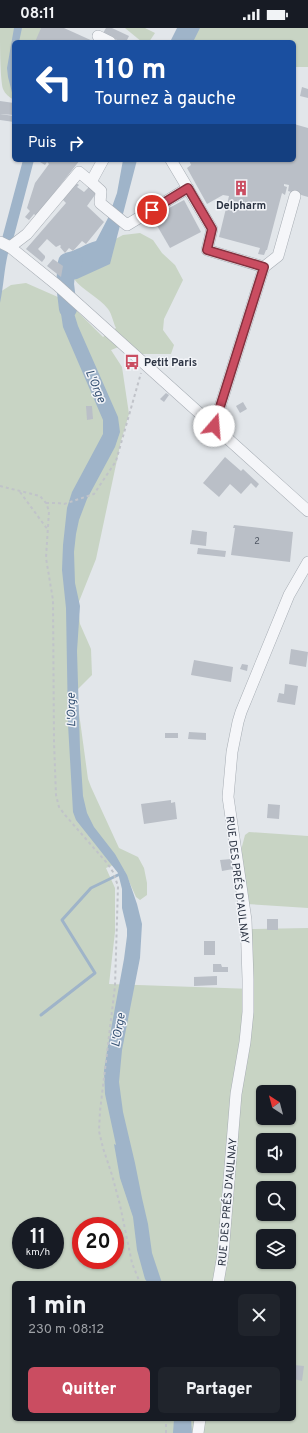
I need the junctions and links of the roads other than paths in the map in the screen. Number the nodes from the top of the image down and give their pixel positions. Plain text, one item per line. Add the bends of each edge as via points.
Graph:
1 (98, 36) dead end
2 (106, 40) edge
3 (99, 162) edge
4 (172, 162) edge
5 (92, 182) junction
6 (188, 188) junction
7 (295, 196) dead end
8 (5, 245) edge
9 (264, 267) junction
10 (214, 426) junction
11 (308, 511) edge
12 (308, 562) edge
13 (218, 1281) edge
14 (200, 1421) edge
15 (198, 1433) edge

1 - 2 street
3 - 5 street
4 - 6 street
5 - 6 street via 102,191 100,203 127,225
5 - 8 street via 79,172 28,234
6 - 9 street via 212,229 207,250
7 - 9 street via 278,256
8 - 10 street via 69,295
9 - 10 street
10 - 11 street
12 - 13 street, RUE DES PRÉS D'AULNAY via 289,595 241,712 232,752 228,797 246,920 248,1012 236,1094 223,1254
14 - 15 street

